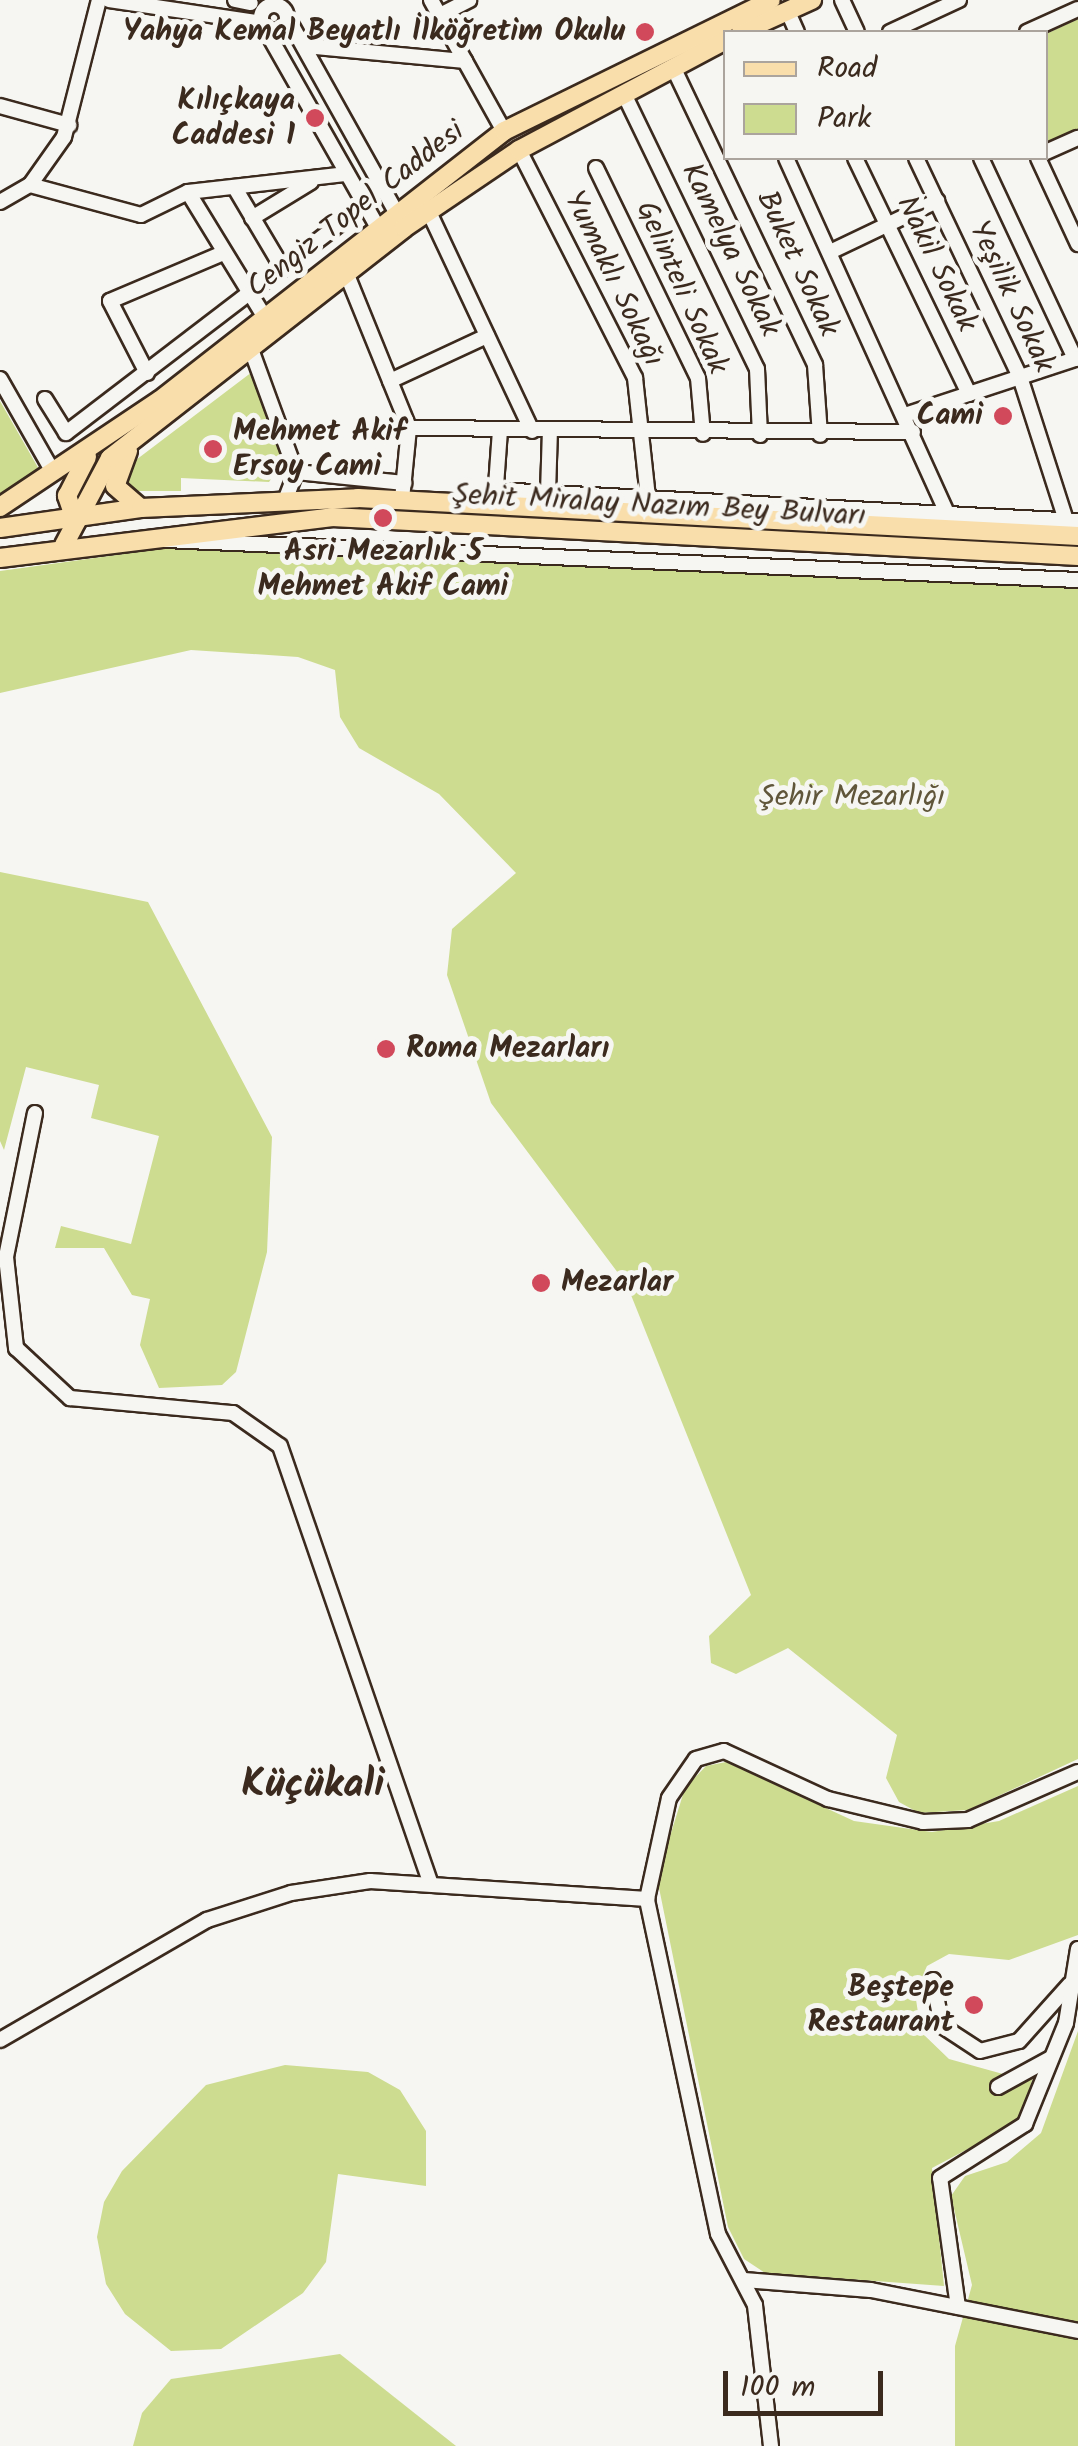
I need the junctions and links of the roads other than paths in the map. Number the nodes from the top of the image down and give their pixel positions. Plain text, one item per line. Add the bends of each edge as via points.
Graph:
1 (99, 0) edge
2 (109, 0) edge
3 (431, 0) edge
4 (469, 0) edge
5 (771, 0) edge
6 (812, 0) edge
7 (842, 0) edge
8 (959, 0) edge
9 (245, 1) edge
10 (283, 8) edge
11 (1078, 9) edge
12 (788, 12) junction
13 (440, 15) junction
14 (736, 16) edge
15 (262, 23) junction
16 (797, 30) edge
17 (856, 30) edge
18 (894, 30) edge
19 (1031, 30) edge
20 (723, 42) edge
21 (305, 46) junction
22 (465, 61) junction
23 (674, 69) junction
24 (625, 96) junction
25 (0, 106) edge
26 (69, 125) junction
27 (504, 130) junction
28 (1078, 138) edge
29 (518, 150) junction
30 (1048, 151) edge
31 (787, 160) edge
32 (857, 160) edge
33 (917, 160) edge
34 (982, 160) edge
35 (1039, 160) edge
36 (596, 168) dead end
37 (346, 174) junction
38 (318, 177) junction
39 (30, 185) junction
40 (235, 188) junction
41 (188, 192) junction
42 (937, 201) junction
43 (0, 202) edge
44 (396, 209) junction
45 (429, 212) junction
46 (352, 214) dead end
47 (252, 218) junction
48 (376, 224) junction
49 (887, 225) junction
50 (404, 228) junction
51 (386, 242) junction
52 (1078, 244) edge
53 (830, 252) junction
54 (224, 253) junction
55 (282, 269) junction
56 (347, 275) junction
57 (248, 296) junction
58 (264, 316) junction
59 (488, 336) junction
60 (252, 352) junction
61 (1076, 358) edge
62 (147, 373) junction
63 (1020, 377) junction
64 (0, 379) edge
65 (390, 381) junction
66 (969, 394) junction
67 (44, 400) dead end
68 (906, 415) junction
69 (410, 428) junction
70 (500, 430) junction
71 (532, 430) junction
72 (550, 431) junction
73 (642, 432) junction
74 (913, 432) junction
75 (703, 434) junction
76 (760, 435) junction
77 (820, 435) junction
78 (136, 439) junction
79 (106, 440) junction
80 (53, 472) junction
81 (296, 472) junction
82 (403, 491) junction
83 (548, 492) junction
84 (494, 498) junction
85 (648, 498) junction
86 (285, 500) junction
87 (0, 506) edge
88 (141, 508) junction
89 (79, 518) junction
90 (1072, 520) edge
91 (952, 522) junction
92 (0, 528) edge
93 (1078, 536) edge
94 (95, 540) junction
95 (165, 540) junction
96 (64, 545) junction
97 (1078, 556) edge
98 (0, 558) edge
99 (1078, 580) edge
100 (35, 1113) dead end
101 (1078, 1772) edge
102 (430, 1882) junction
103 (647, 1899) junction
104 (1078, 1949) edge
105 (1073, 1978) junction
106 (933, 1980) dead end
107 (0, 2040) edge
108 (1054, 2054) junction
109 (998, 2088) dead end
110 (744, 2280) junction
111 (958, 2307) junction
112 (1078, 2331) edge
113 (771, 2446) edge

1 - 26 street
2 - 15 street
3 - 13 street
4 - 13 street
5 - 14 main road, Cengiz Topel Caddesi
6 - 12 main road, Cengiz Topel Caddesi
7 - 17 street
8 - 18 street
9 - 15 street
10 - 15 street via 277,30
10 - 21 street
11 - 19 street
12 - 14 main road, Cengiz Topel Caddesi
12 - 16 street
13 - 22 street
14 - 27 main road, Cengiz Topel Caddesi
15 - 37 street
20 - 23 main road, Cengiz Topel Caddesi
21 - 22 street
21 - 44 street
22 - 27 street
23 - 24 main road, Cengiz Topel Caddesi
23 - 77 street, Buket Sokak via 814,365
24 - 29 main road, Cengiz Topel Caddesi
24 - 76 street, Kamelya Sokak via 756,369
25 - 26 street
26 - 39 street
27 - 44 main road, Cengiz Topel Caddesi
28 - 30 street
29 - 45 main road, Cengiz Topel Caddesi
29 - 73 street, Yumaklı Sokağı via 635,378
31 - 53 street
32 - 49 street, Nakil Sokak
33 - 42 street, Yeşilik Sokak
34 - 61 street
35 - 52 street
36 - 75 street, Gelinteli Sokak via 698,378
37 - 38 street
37 - 48 street
38 - 40 street
38 - 47 street
39 - 41 street via 142,215
39 - 43 street
40 - 41 street
40 - 47 street
41 - 54 street
42 - 49 street
42 - 63 street, Yeşilik Sokak
44 - 48 main road, Cengiz Topel Caddesi
44 - 50 street
45 - 50 main road, Cengiz Topel Caddesi
45 - 59 street
46 - 55 street
47 - 55 street
48 - 51 street
48 - 58 main road, Cengiz Topel Caddesi
49 - 53 street
49 - 66 street, Nakil Sokak
50 - 51 main road, Cengiz Topel Caddesi
51 - 56 main road, Cengiz Topel Caddesi
53 - 68 street
54 - 57 street
54 - 62 street via 110,301
55 - 57 street
56 - 60 main road, Cengiz Topel Caddesi
56 - 65 street
57 - 58 street
57 - 62 street
58 - 79 main road, Cengiz Topel Caddesi
59 - 65 street
59 - 71 street
60 - 78 main road, Cengiz Topel Caddesi
60 - 81 street
61 - 63 street
62 - 67 street via 66,433
63 - 66 street
63 - 90 street, Yeşilik Sokak
64 - 80 street
65 - 69 street
66 - 68 street
68 - 74 street
69 - 70 street
69 - 82 street
70 - 71 street
70 - 84 street
71 - 72 street
72 - 73 street
72 - 83 street
73 - 75 street
73 - 85 street, Yumaklı Sokağı
74 - 77 street
74 - 91 street
75 - 76 street
76 - 77 street
78 - 88 main road via 114,478 124,500
78 - 89 main road, Cengiz Topel Caddesi via 99,471
79 - 80 main road, Cengiz Topel Caddesi
79 - 89 main road via 70,480
80 - 87 main road, Cengiz Topel Caddesi
81 - 82 street
81 - 86 street
82 - 84 main road, Şehit Miralay Nazım Bey Bulvarı
82 - 86 main road, Şehit Miralay Nazım Bey Bulvarı
83 - 84 street
83 - 85 street
84 - 91 main road, Şehit Miralay Nazım Bey Bulvarı
85 - 91 street
86 - 88 main road, Şehit Miralay Nazım Bey Bulvarı
88 - 89 main road, Şehit Miralay Nazım Bey Bulvarı
89 - 92 main road, Şehit Miralay Nazım Bey Bulvarı
89 - 94 main road
89 - 96 main road
90 - 91 street
91 - 93 main road, Şehit Miralay Nazım Bey Bulvarı
94 - 95 main road, Şehit Miralay Nazım Bey Bulvarı
94 - 96 main road, Şehit Miralay Nazım Bey Bulvarı
95 - 97 main road, Şehit Miralay Nazım Bey Bulvarı via 354,517
95 - 99 street
96 - 98 main road, Şehit Miralay Nazım Bey Bulvarı
100 - 102 street via 6,1257 16,1348 70,1398 233,1413 280,1446
101 - 103 street via 968,1820 922,1822 874,1814 747,1758 709,1753 669,1798
102 - 103 street
102 - 107 street via 291,1893 207,1920
103 - 110 street via 718,2234
104 - 105 street
105 - 106 street via 1020,2041 980,2051 942,2026
105 - 108 street
108 - 109 street
108 - 111 street via 1024,2124 940,2178
110 - 111 street
110 - 113 street via 760,2331
111 - 112 street

